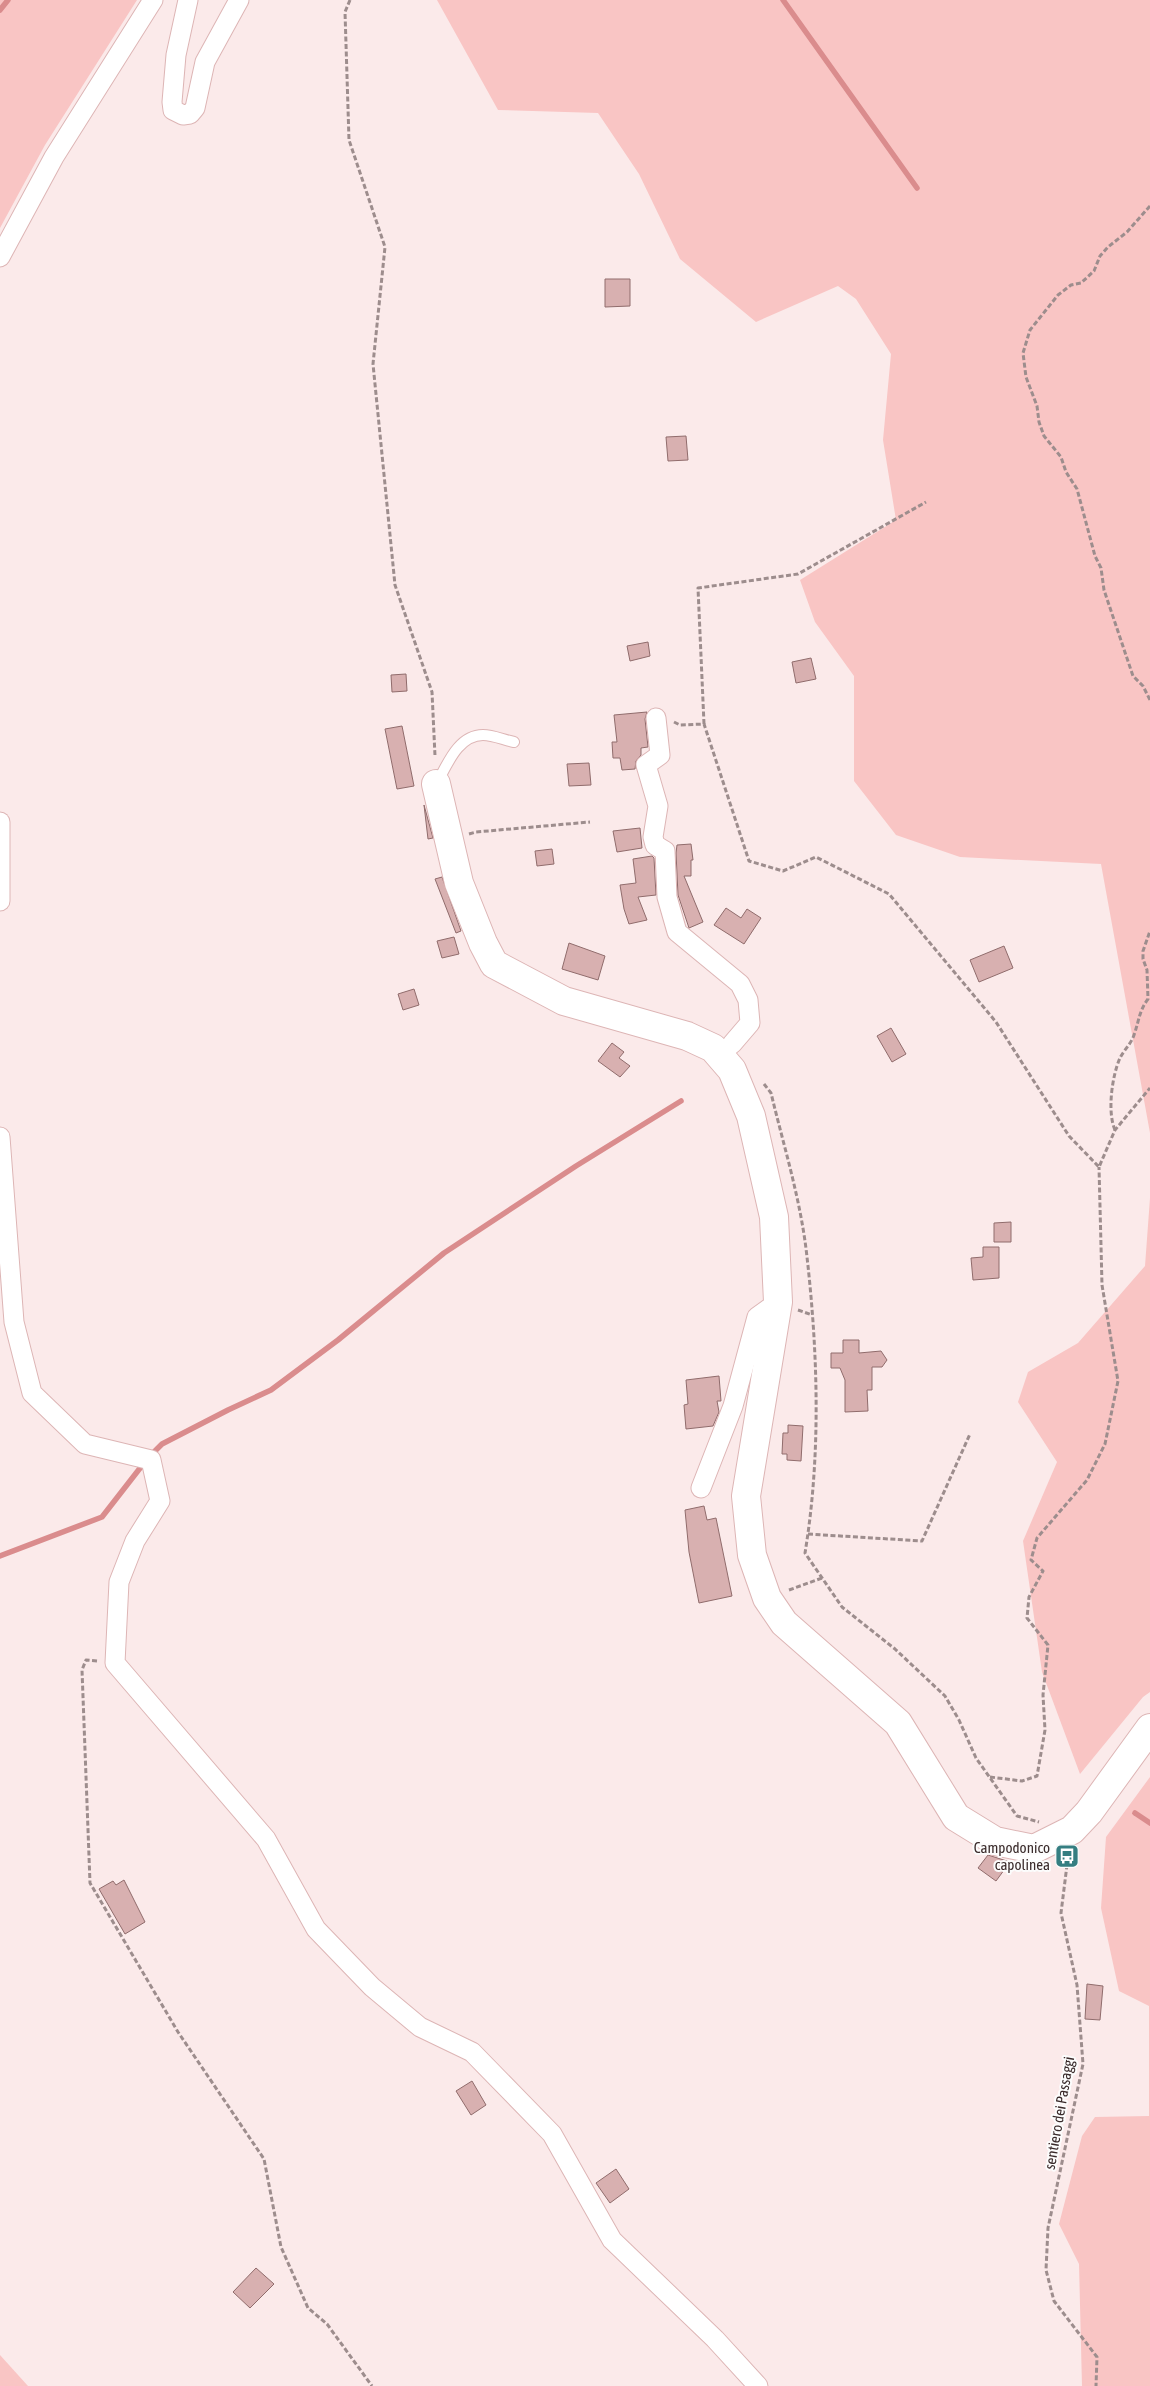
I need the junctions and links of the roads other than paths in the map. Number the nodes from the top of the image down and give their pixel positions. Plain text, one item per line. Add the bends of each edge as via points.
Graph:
1 (153, 0) edge
2 (188, 0) edge
3 (239, 0) edge
4 (0, 257) edge
5 (656, 718) road end
6 (514, 742) dead end
7 (436, 784) joint
8 (0, 822) edge
9 (0, 901) edge
10 (732, 1044) dead end
11 (0, 1137) edge
12 (778, 1302) junction
13 (701, 1488) dead end
14 (1150, 1728) edge
15 (758, 2386) edge

1 - 4 street via 54,157
2 - 3 street via 176,55 172,102 176,112 183,115 190,114 194,108 205,62
5 - 10 street via 660,755 646,764 658,806 653,837 655,845 665,851 667,897 677,932 740,984 748,1000 750,1023
6 - 7 lane via 485,735 474,736 455,751
7 - 12 street via 459,883 494,964 564,1001 686,1036 713,1048 732,1070 751,1116 772,1207
8 - 9 street
11 - 15 street via 14,1322 32,1393 85,1444 151,1460 160,1501 135,1541 119,1582 115,1663 266,1839 316,1930 372,1987 420,2027 472,2052 552,2134 612,2240 715,2339
12 - 13 street via 757,1317 733,1406
12 - 14 street via 746,1496 752,1555 767,1598 784,1623 898,1723 956,1817 995,1841 1034,1849 1072,1830 1089,1812

